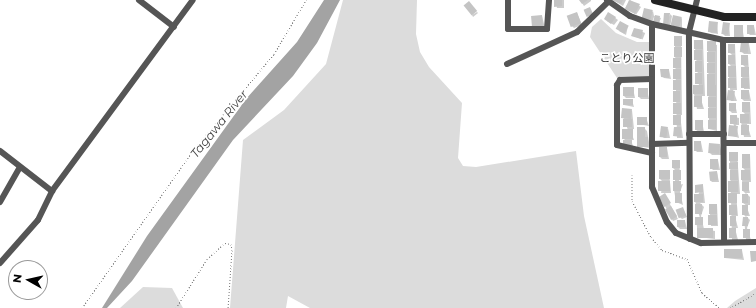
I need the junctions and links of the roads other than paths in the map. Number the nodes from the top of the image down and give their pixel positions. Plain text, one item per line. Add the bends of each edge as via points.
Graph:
1 (139, 0) edge
2 (193, 0) edge
3 (508, 0) edge
4 (548, 0) edge
5 (655, 0) edge
6 (697, 0) edge
7 (608, 1) edge
8 (694, 12) junction
9 (756, 17) edge
10 (652, 24) junction
11 (174, 27) junction
12 (689, 32) junction
13 (723, 40) junction
14 (756, 40) edge
15 (507, 64) dead end
16 (652, 79) junction
17 (689, 134) junction
18 (724, 134) junction
19 (689, 143) junction
20 (724, 143) junction
21 (756, 143) edge
22 (652, 144) junction
23 (0, 151) edge
24 (652, 153) junction
25 (20, 167) junction
26 (52, 191) junction
27 (0, 202) edge
28 (690, 239) junction
29 (724, 242) junction
30 (756, 242) edge
31 (0, 263) edge

1 - 11 street
2 - 11 street
3 - 4 street via 508,29 547,29
5 - 8 street
6 - 8 street
7 - 10 street
7 - 15 street via 577,32
8 - 9 street
8 - 12 street
10 - 12 street
10 - 16 street
11 - 26 street
12 - 13 street
12 - 17 street
13 - 14 street
13 - 18 street
16 - 22 street
16 - 24 street via 620,80 617,145
17 - 18 street
17 - 19 street
18 - 20 street
19 - 22 street
19 - 28 street
20 - 21 street
20 - 29 street
22 - 24 street
23 - 25 street
24 - 28 street via 654,199 676,233
25 - 26 street
25 - 27 street
26 - 31 street via 38,220
28 - 29 street
29 - 30 street

